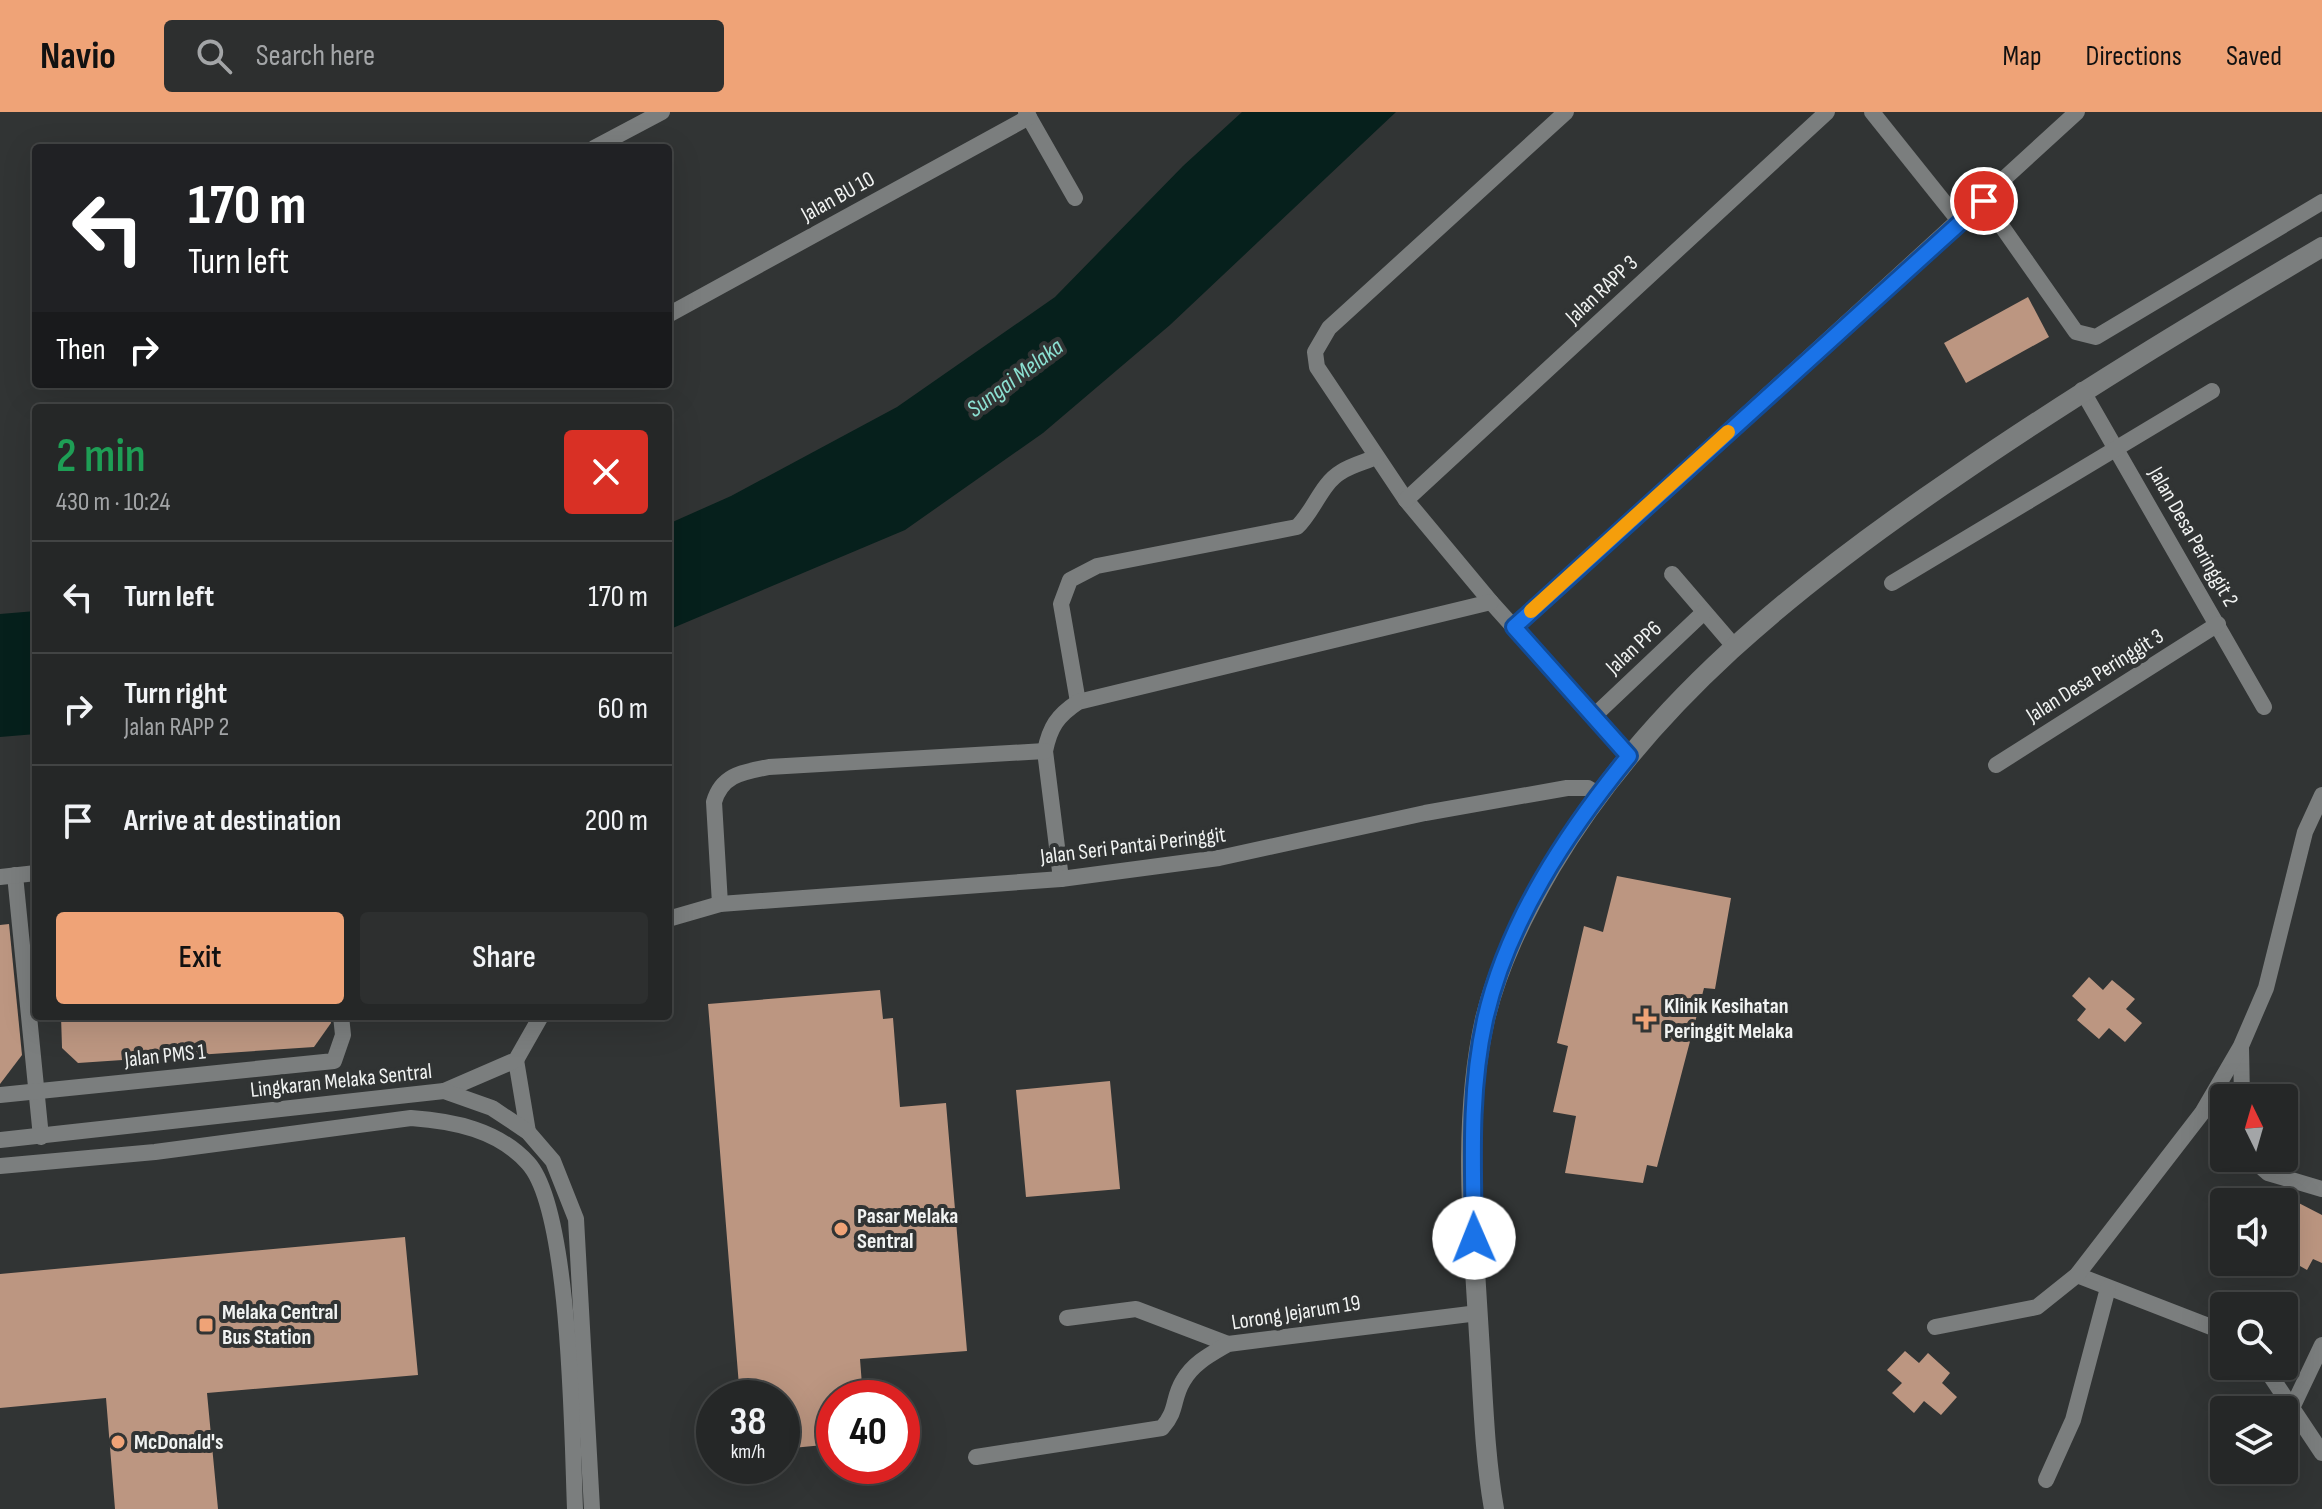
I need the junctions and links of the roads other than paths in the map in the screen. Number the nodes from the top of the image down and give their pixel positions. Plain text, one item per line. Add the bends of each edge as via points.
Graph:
1 (662, 112) edge
2 (1566, 112) edge
3 (1827, 112) edge
4 (1872, 112) edge
5 (2077, 112) edge
6 (1028, 114) edge
7 (602, 144) edge
8 (1075, 198) dead end
9 (1984, 201) junction
10 (2322, 202) edge
11 (1960, 222) junction
12 (2322, 247) edge
13 (672, 313) edge
14 (2082, 390) junction
15 (2212, 391) dead end
16 (2114, 447) junction
17 (1376, 457) junction
18 (1406, 500) junction
19 (1672, 574) dead end
20 (1892, 583) dead end
21 (1491, 602) junction
22 (1704, 612) junction
23 (2218, 624) junction
24 (1514, 627) junction
25 (1733, 645) junction
26 (1078, 702) junction
27 (2264, 707) dead end
28 (1594, 716) junction
29 (1045, 751) junction
30 (1629, 756) junction
31 (1996, 765) dead end
32 (1598, 794) junction
33 (2322, 795) edge
34 (32, 873) edge
35 (7, 876) edge
36 (1061, 879) junction
37 (720, 904) junction
38 (672, 918) edge
39 (341, 1020) edge
40 (539, 1020) edge
41 (2241, 1046) junction
42 (516, 1060) junction
43 (2242, 1084) edge
44 (37, 1091) junction
45 (444, 1091) junction
46 (0, 1095) edge
47 (528, 1132) junction
48 (41, 1137) junction
49 (0, 1140) edge
50 (0, 1166) edge
51 (2267, 1172) edge
52 (2322, 1189) edge
53 (2077, 1275) junction
54 (2108, 1288) junction
55 (1478, 1313) junction
56 (1067, 1318) dead end
57 (1935, 1327) dead end
58 (2210, 1327) edge
59 (1228, 1344) junction
60 (2322, 1345) edge
61 (2298, 1396) edge
62 (2298, 1420) edge
63 (2322, 1453) edge
64 (976, 1457) dead end
65 (2046, 1480) dead end
66 (575, 1509) edge
67 (592, 1509) edge
68 (1494, 1509) edge

1 - 7 street
2 - 17 street via 1320,340 1317,367
3 - 18 street, Jalan RAPP 3
4 - 11 street
5 - 9 street
6 - 8 street
6 - 13 street, Jalan BU 10
9 - 10 street via 2076,332 2096,337
9 - 11 street
11 - 24 street
12 - 14 street
14 - 16 street, Jalan Desa Peringgit 2
14 - 25 street via 1854,547
15 - 16 street
16 - 20 street
16 - 23 street, Jalan Desa Peringgit 2
17 - 18 street
17 - 26 street via 1339,473 1297,527 1097,566 1070,580 1061,604
18 - 21 street
19 - 22 street
21 - 24 street
21 - 26 street
22 - 25 street
22 - 28 street, Jalan PP6
23 - 27 street, Jalan Desa Peringgit 2
23 - 31 street, Jalan Desa Peringgit 3
24 - 28 street
25 - 30 street
26 - 29 street via 1059,714
28 - 30 street
29 - 36 street
29 - 37 street via 769,767 729,777 714,802
30 - 32 street
32 - 36 street, Jalan Seri Pantai Peringgit via 1567,788 1219,858
32 - 55 street via 1519,925 1485,1019 1472,1131
33 - 41 street via 2305,832 2266,988
34 - 35 street
35 - 44 street
36 - 37 street, Jalan Seri Pantai Peringgit
37 - 38 street, Jalan Seri Pantai Peringgit
39 - 44 street, Jalan PMS 1 via 343,1035 334,1061
40 - 42 street
41 - 43 street
41 - 53 street via 2202,1113
42 - 45 street
42 - 47 street
44 - 46 street, Jalan PMS 1
44 - 48 street
45 - 47 street, Lingkaran Melaka Sentral via 492,1108
45 - 48 street, Lingkaran Melaka Sentral
47 - 67 street, Lingkaran Melaka Sentral via 553,1161 576,1219
48 - 49 street, Lingkaran Melaka Sentral
50 - 66 street, Lingkaran Melaka Sentral via 155,1152 411,1118 441,1120 506,1143 530,1165 556,1229
51 - 52 street
53 - 54 street
53 - 57 street via 2037,1307
54 - 58 street
54 - 65 street via 2073,1420
55 - 59 street, Lorong Jejarum 19
55 - 68 street
56 - 59 street via 1136,1309
59 - 64 street, Lorong Jejarum 19 via 1200,1361 1183,1381 1174,1414 1162,1428
60 - 61 street
62 - 63 street

